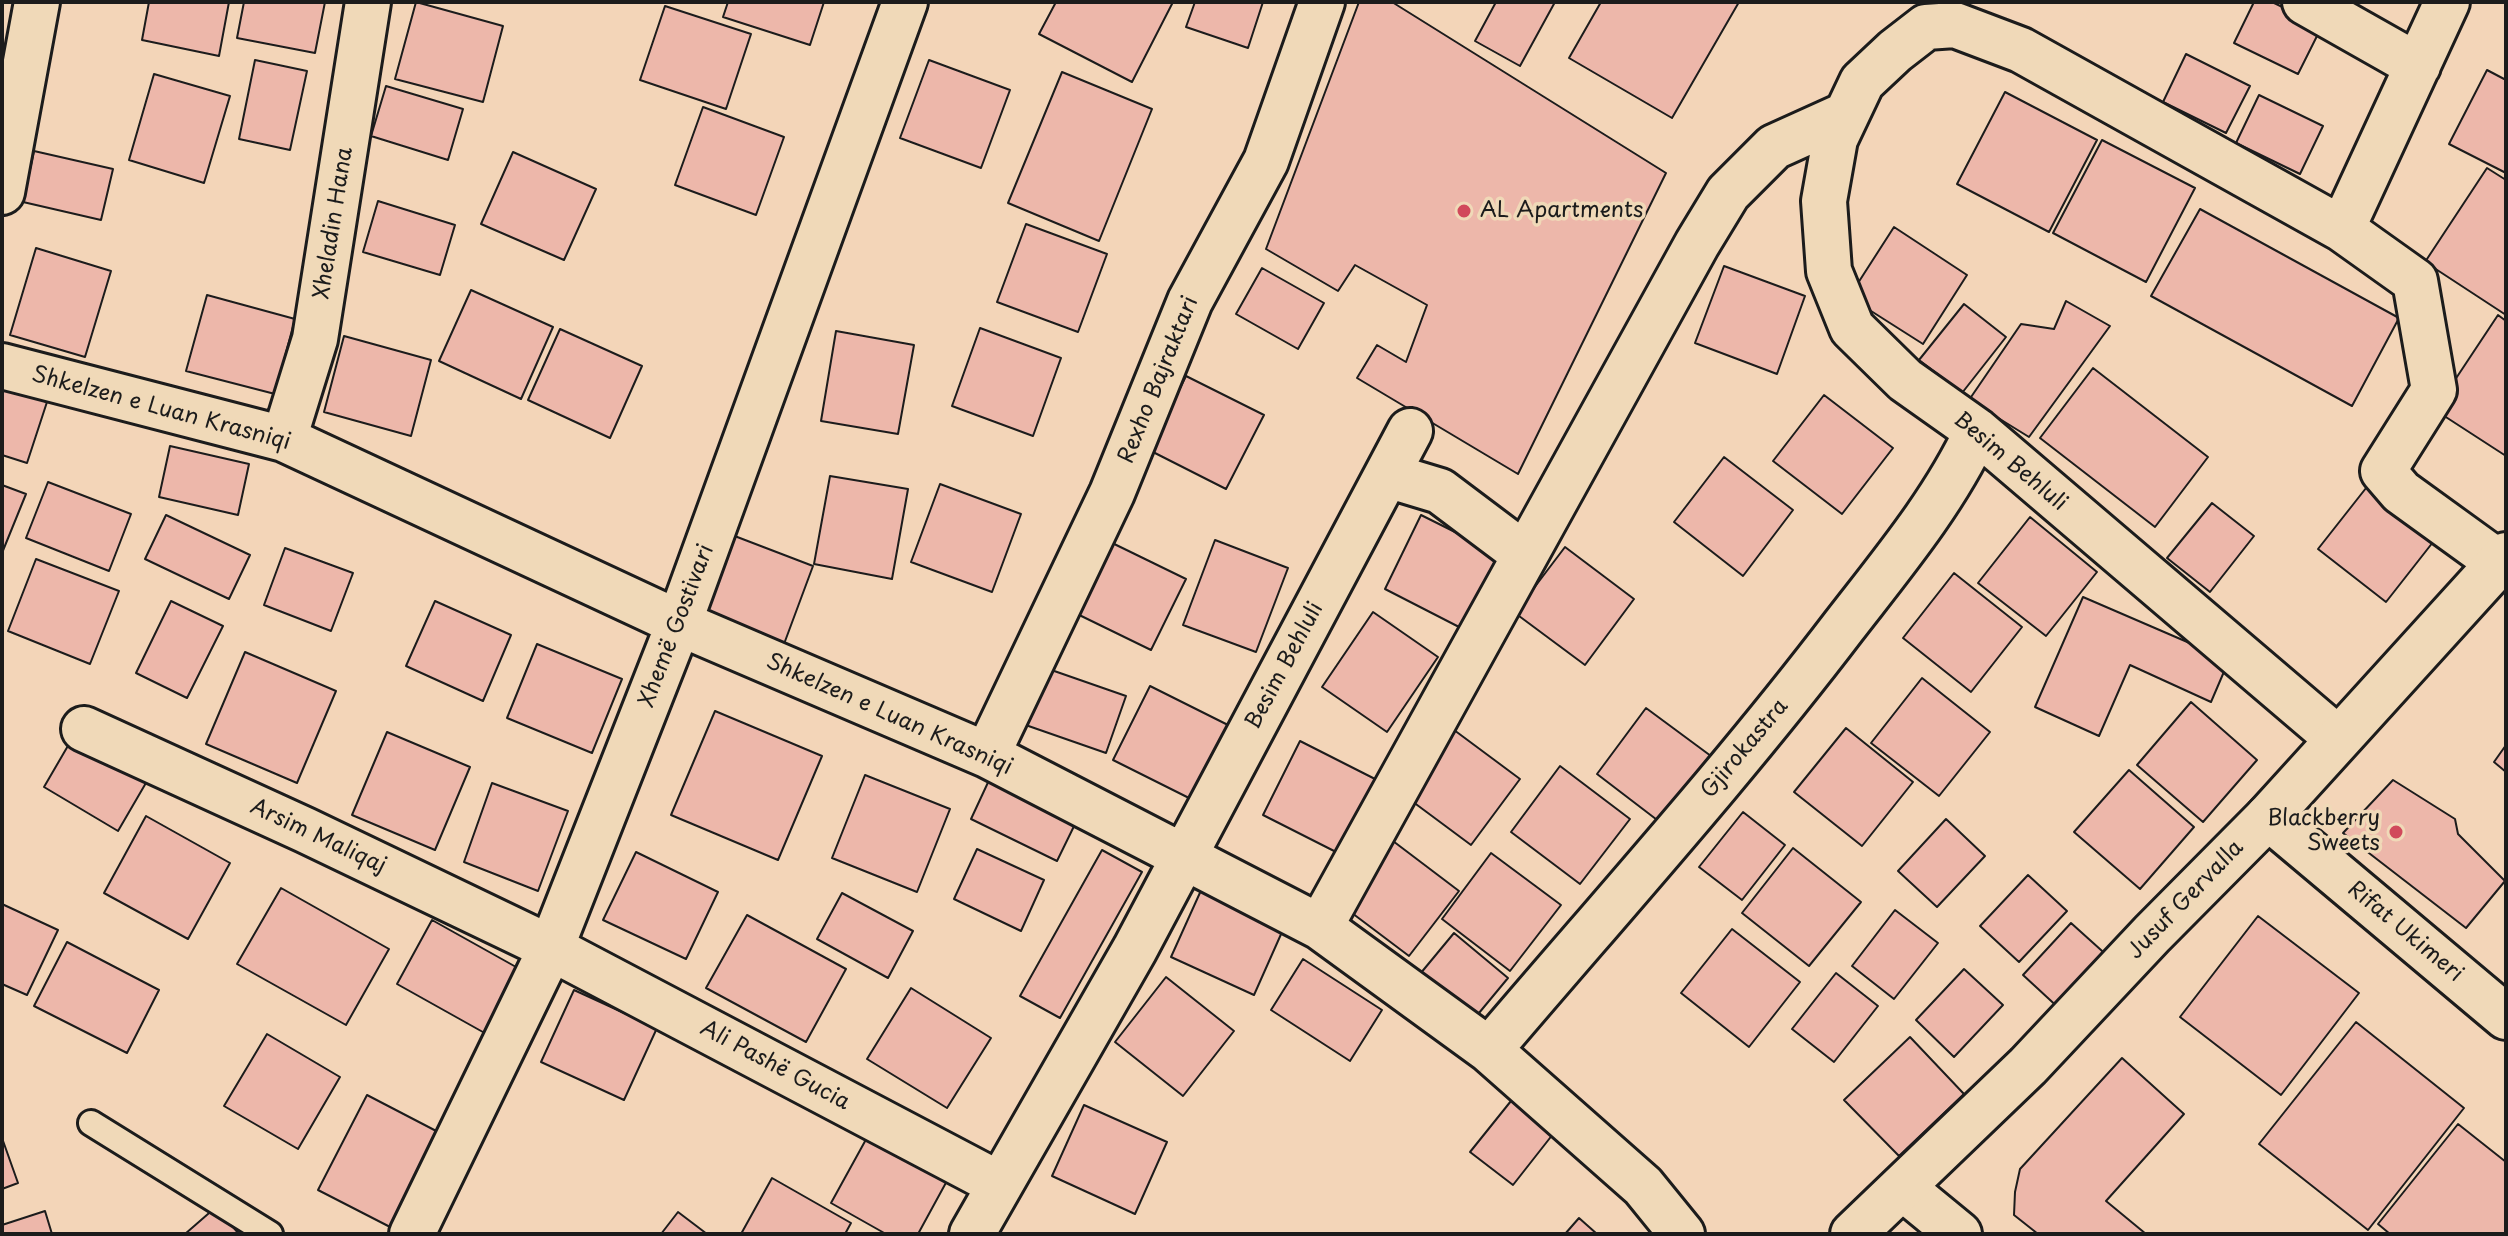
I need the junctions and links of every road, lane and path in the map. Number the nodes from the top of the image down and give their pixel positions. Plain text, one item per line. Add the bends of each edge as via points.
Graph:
1 (37, 2) edge
2 (368, 2) edge
3 (905, 2) edge
4 (1322, 2) edge
5 (2305, 2) edge
6 (2447, 2) edge
7 (2418, 66) junction
8 (1847, 114) junction
9 (2, 192) edge
10 (2342, 229) junction
11 (2, 366) edge
12 (1410, 431) dead end
13 (1977, 431) junction
14 (284, 439) junction
15 (1387, 475) junction
16 (1525, 555) junction
17 (2502, 559) edge
18 (679, 623) junction
19 (84, 729) dead end
20 (2338, 739) junction
21 (987, 755) junction
22 (2268, 817) junction
23 (1184, 857) junction
24 (1320, 927) junction
25 (551, 948) junction
26 (2506, 1017) edge
27 (1489, 1050) junction
28 (91, 1123) dead end
29 (999, 1184) junction
30 (1903, 1188) junction
31 (270, 1234) edge
32 (412, 1234) edge
33 (972, 1234) edge
34 (1682, 1234) edge
35 (1853, 1234) edge
36 (1959, 1234) edge

1 - 9 street
2 - 14 street, Xheladin Hana via 315,339
3 - 18 street, Xhemë Gostivari
4 - 21 street, Rexho Bajraktari via 1266,161 1190,301 1112,493
5 - 7 street
6 - 7 street
7 - 10 street
8 - 10 street, Besim Behluli via 1862,82 1895,51 1926,27 1955,25 2021,50
8 - 13 street, Besim Behluli via 1835,139 1824,201 1829,271 1852,328 1905,380
8 - 16 street via 1774,147 1728,193
10 - 17 street, Besim Behluli via 2415,281 2434,390 2383,471 2401,492
11 - 14 street, Shkelzen e Luan Krasniqi
12 - 15 street, Besim Behluli
13 - 20 street, Besim Behluli
13 - 27 street, Gjirokastra via 1916,532 1821,657
14 - 18 street, Shkelzen e Luan Krasniqi
15 - 16 street via 1440,491
15 - 23 street, Besim Behluli
16 - 24 street
17 - 20 street, Jusuf Gervalla
18 - 21 street, Shkelzen e Luan Krasniqi
18 - 25 street, Xhemë Gostivari
19 - 25 street, Arsim Maliqaj
20 - 22 street, Jusuf Gervalla
21 - 23 street, Shkelzen e Luan Krasniqi
22 - 26 street, Rifat Ukimeri
22 - 30 street, Jusuf Gervalla
23 - 24 street, Shkelzen e Luan Krasniqi
23 - 29 street
24 - 27 street, Shkelzen e Luan Krasniqi
25 - 29 street, Ali Pashë Gucia
25 - 32 street, Xhemë Gostivari
27 - 34 street, Shkelzen e Luan Krasniqi via 1643,1186
28 - 31 lane
29 - 33 street
30 - 35 street, Jusuf Gervalla
30 - 36 street

